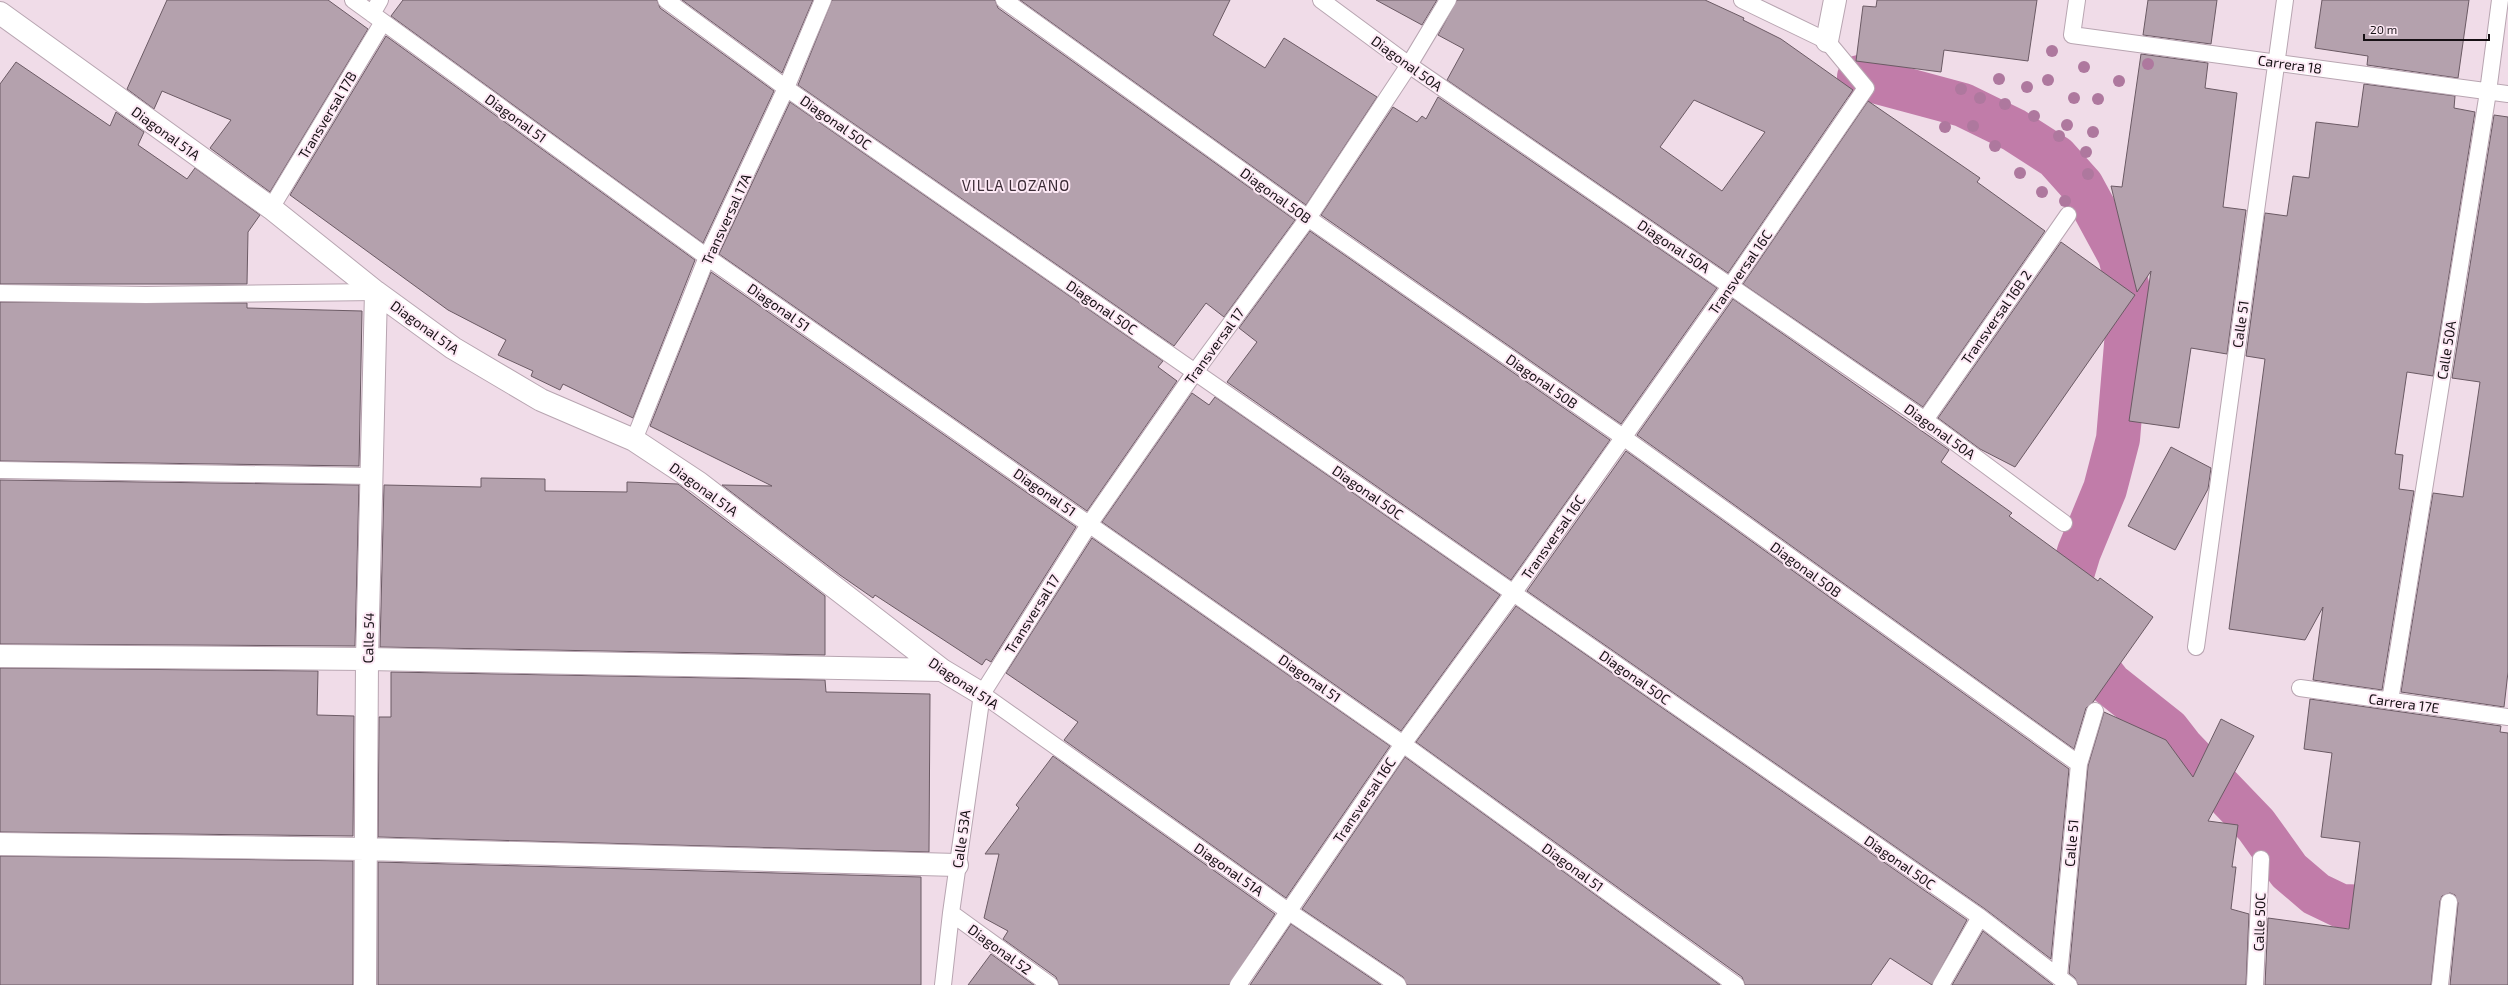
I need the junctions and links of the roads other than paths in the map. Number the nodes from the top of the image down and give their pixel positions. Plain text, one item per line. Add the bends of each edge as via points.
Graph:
1 (353, 0) edge
2 (380, 0) edge
3 (666, 0) edge
4 (823, 0) edge
5 (1004, 0) edge
6 (1321, 0) edge
7 (1448, 0) edge
8 (1742, 0) edge
9 (1835, 0) edge
10 (2077, 0) edge
11 (2285, 0) edge
12 (2500, 0) edge
13 (0, 13) edge
14 (378, 18) junction
15 (1827, 41) junction
16 (2276, 62) junction
17 (1409, 65) junction
18 (786, 88) junction
19 (2488, 92) junction
20 (2508, 94) edge
21 (271, 208) junction
22 (2068, 215) dead end
23 (1308, 218) junction
24 (707, 257) junction
25 (1731, 285) junction
26 (376, 292) junction
27 (0, 293) edge
28 (1195, 372) junction
29 (1925, 420) junction
30 (1623, 437) junction
31 (634, 440) junction
32 (0, 470) edge
33 (371, 476) junction
34 (2064, 523) dead end
35 (1090, 524) junction
36 (1514, 592) junction
37 (2196, 647) dead end
38 (0, 656) edge
39 (367, 659) junction
40 (942, 670) junction
41 (2300, 688) dead end
42 (982, 694) junction
43 (2390, 701) junction
44 (2095, 711) dead end
45 (2508, 717) edge
46 (1403, 744) junction
47 (2079, 764) junction
48 (0, 844) edge
49 (364, 849) junction
50 (2261, 859) dead end
51 (957, 864) junction
52 (2449, 902) dead end
53 (1288, 911) junction
54 (951, 913) junction
55 (1980, 917) junction
56 (2064, 981) edge
57 (365, 985) edge
58 (943, 985) edge
59 (1050, 985) edge
60 (1238, 985) edge
61 (1398, 985) edge
62 (1736, 985) edge
63 (1941, 985) edge
64 (2255, 985) edge
65 (2440, 985) edge

1 - 14 lane, Diagonal 51
2 - 14 lane, Transversal 17B
3 - 18 lane, Diagonal 50C
4 - 18 lane, Transversal 17A
5 - 23 lane, Diagonal 50B
6 - 17 lane, Diagonal 50A
7 - 17 lane, Transversal 17
8 - 15 lane
9 - 15 street
10 - 16 lane, Carrera 18 via 2072,35
11 - 16 lane, Calle 51
12 - 19 lane, Calle 50A
13 - 21 street, Diagonal 51A
14 - 21 lane, Transversal 17B
14 - 24 lane, Diagonal 51
15 - 25 lane, Transversal 16C via 1866,88
16 - 19 lane, Carrera 18
16 - 37 lane, Calle 51
17 - 23 lane, Transversal 17
17 - 25 lane, Diagonal 50A
18 - 24 lane, Transversal 17A
18 - 28 lane, Diagonal 50C
19 - 20 lane, Carrera 18
19 - 43 lane, Calle 50A
21 - 26 street, Diagonal 51A
22 - 29 lane, Transversal 16B 2
23 - 28 lane, Transversal 17
23 - 30 lane, Diagonal 50B
24 - 31 lane, Transversal 17A
24 - 35 lane, Diagonal 51
25 - 29 lane, Diagonal 50A
25 - 30 lane, Transversal 16C
26 - 27 lane via 146,295
26 - 31 street, Diagonal 51A via 453,348 508,382 541,400
26 - 33 street, Calle 54
28 - 35 lane, Transversal 17
28 - 36 lane, Diagonal 50C
29 - 34 lane, Diagonal 50A
30 - 36 lane, Transversal 16C
30 - 47 lane, Diagonal 50B
31 - 40 street, Diagonal 51A via 699,483
32 - 33 lane
33 - 39 street, Calle 54
35 - 42 lane, Transversal 17
35 - 46 lane, Diagonal 51
36 - 46 lane, Transversal 16C
36 - 55 lane, Diagonal 50C
38 - 39 street
39 - 40 street
39 - 49 street, Calle 54
40 - 42 street, Diagonal 51A
41 - 43 lane, Carrera 17E
42 - 51 lane, Calle 53A
42 - 53 lane, Diagonal 51A
43 - 45 lane, Carrera 17E
44 - 47 lane, Calle 51
46 - 53 lane, Transversal 16C
46 - 62 lane, Diagonal 51
47 - 56 lane, Calle 51
48 - 49 street
49 - 51 street
49 - 57 street, Calle 54
50 - 64 lane, Calle 50C
51 - 54 lane, Calle 53A
52 - 65 lane
53 - 60 lane, Transversal 16C
53 - 61 lane, Diagonal 51A
54 - 58 lane, Calle 53A
54 - 59 lane, Diagonal 52
55 - 56 lane, Diagonal 50C
55 - 63 lane

